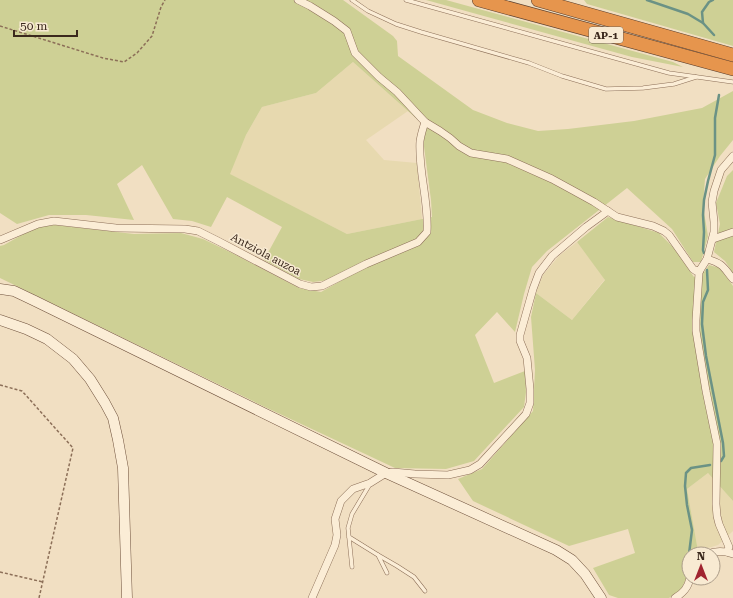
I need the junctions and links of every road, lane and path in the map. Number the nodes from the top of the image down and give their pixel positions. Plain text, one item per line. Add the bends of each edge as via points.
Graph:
1 (165, 0) edge
2 (298, 0) edge
3 (352, 0) edge
4 (406, 0) edge
5 (479, 0) edge
6 (538, 0) edge
7 (0, 26) edge
8 (733, 55) edge
9 (733, 69) edge
10 (696, 77) junction
11 (733, 82) edge
12 (425, 122) junction
13 (733, 156) edge
14 (608, 211) junction
15 (733, 232) edge
16 (713, 239) junction
17 (0, 240) edge
18 (707, 259) junction
19 (700, 270) junction
20 (733, 279) edge
21 (0, 284) edge
22 (0, 289) edge
23 (14, 291) junction
24 (0, 320) edge
25 (0, 385) edge
26 (386, 473) junction
27 (370, 483) junction
28 (349, 537) junction
29 (730, 553) edge
30 (378, 555) junction
31 (352, 567) dead end
32 (0, 572) edge
33 (387, 573) dead end
34 (44, 582) junction
35 (688, 586) edge
36 (425, 591) dead end
37 (39, 598) edge
38 (127, 598) edge
39 (312, 598) edge
40 (600, 598) edge
41 (675, 598) edge

1 - 7 path via 152,36 137,53 124,62 103,58
2 - 12 street via 346,31 355,53
3 - 10 lane via 396,24 529,63 606,89 674,84
4 - 10 lane via 669,73
5 - 9 highway, AP-1
6 - 8 highway, AP-1
10 - 11 lane
12 - 14 street via 471,153 507,159 569,188
12 - 17 street, Antziola auzoa via 420,140 427,232 418,242 322,286 300,284 218,240 198,231 185,229 116,228 54,221 38,224
13 - 16 street via 721,170 714,191
14 - 19 street via 617,217 664,231 693,269 696,272
14 - 26 street via 552,256 539,273 520,335 527,358 530,389 530,403 526,414 480,464 470,470 448,475
15 - 16 street
16 - 18 street
18 - 19 street
18 - 20 street via 723,265
19 - 29 street via 696,331 717,444 717,516
21 - 23 street
22 - 23 main road
23 - 26 main road
24 - 38 main road via 47,339 73,359 90,379 113,418 123,468
25 - 34 path via 22,391 73,448
26 - 27 street
26 - 40 main road via 556,550 572,560 585,574
27 - 28 lane via 352,514 348,528
27 - 39 street via 353,489 341,501 335,519 336,545
28 - 30 lane
28 - 31 lane
30 - 33 lane
30 - 36 lane via 414,577
32 - 34 path
34 - 37 path
35 - 41 street

